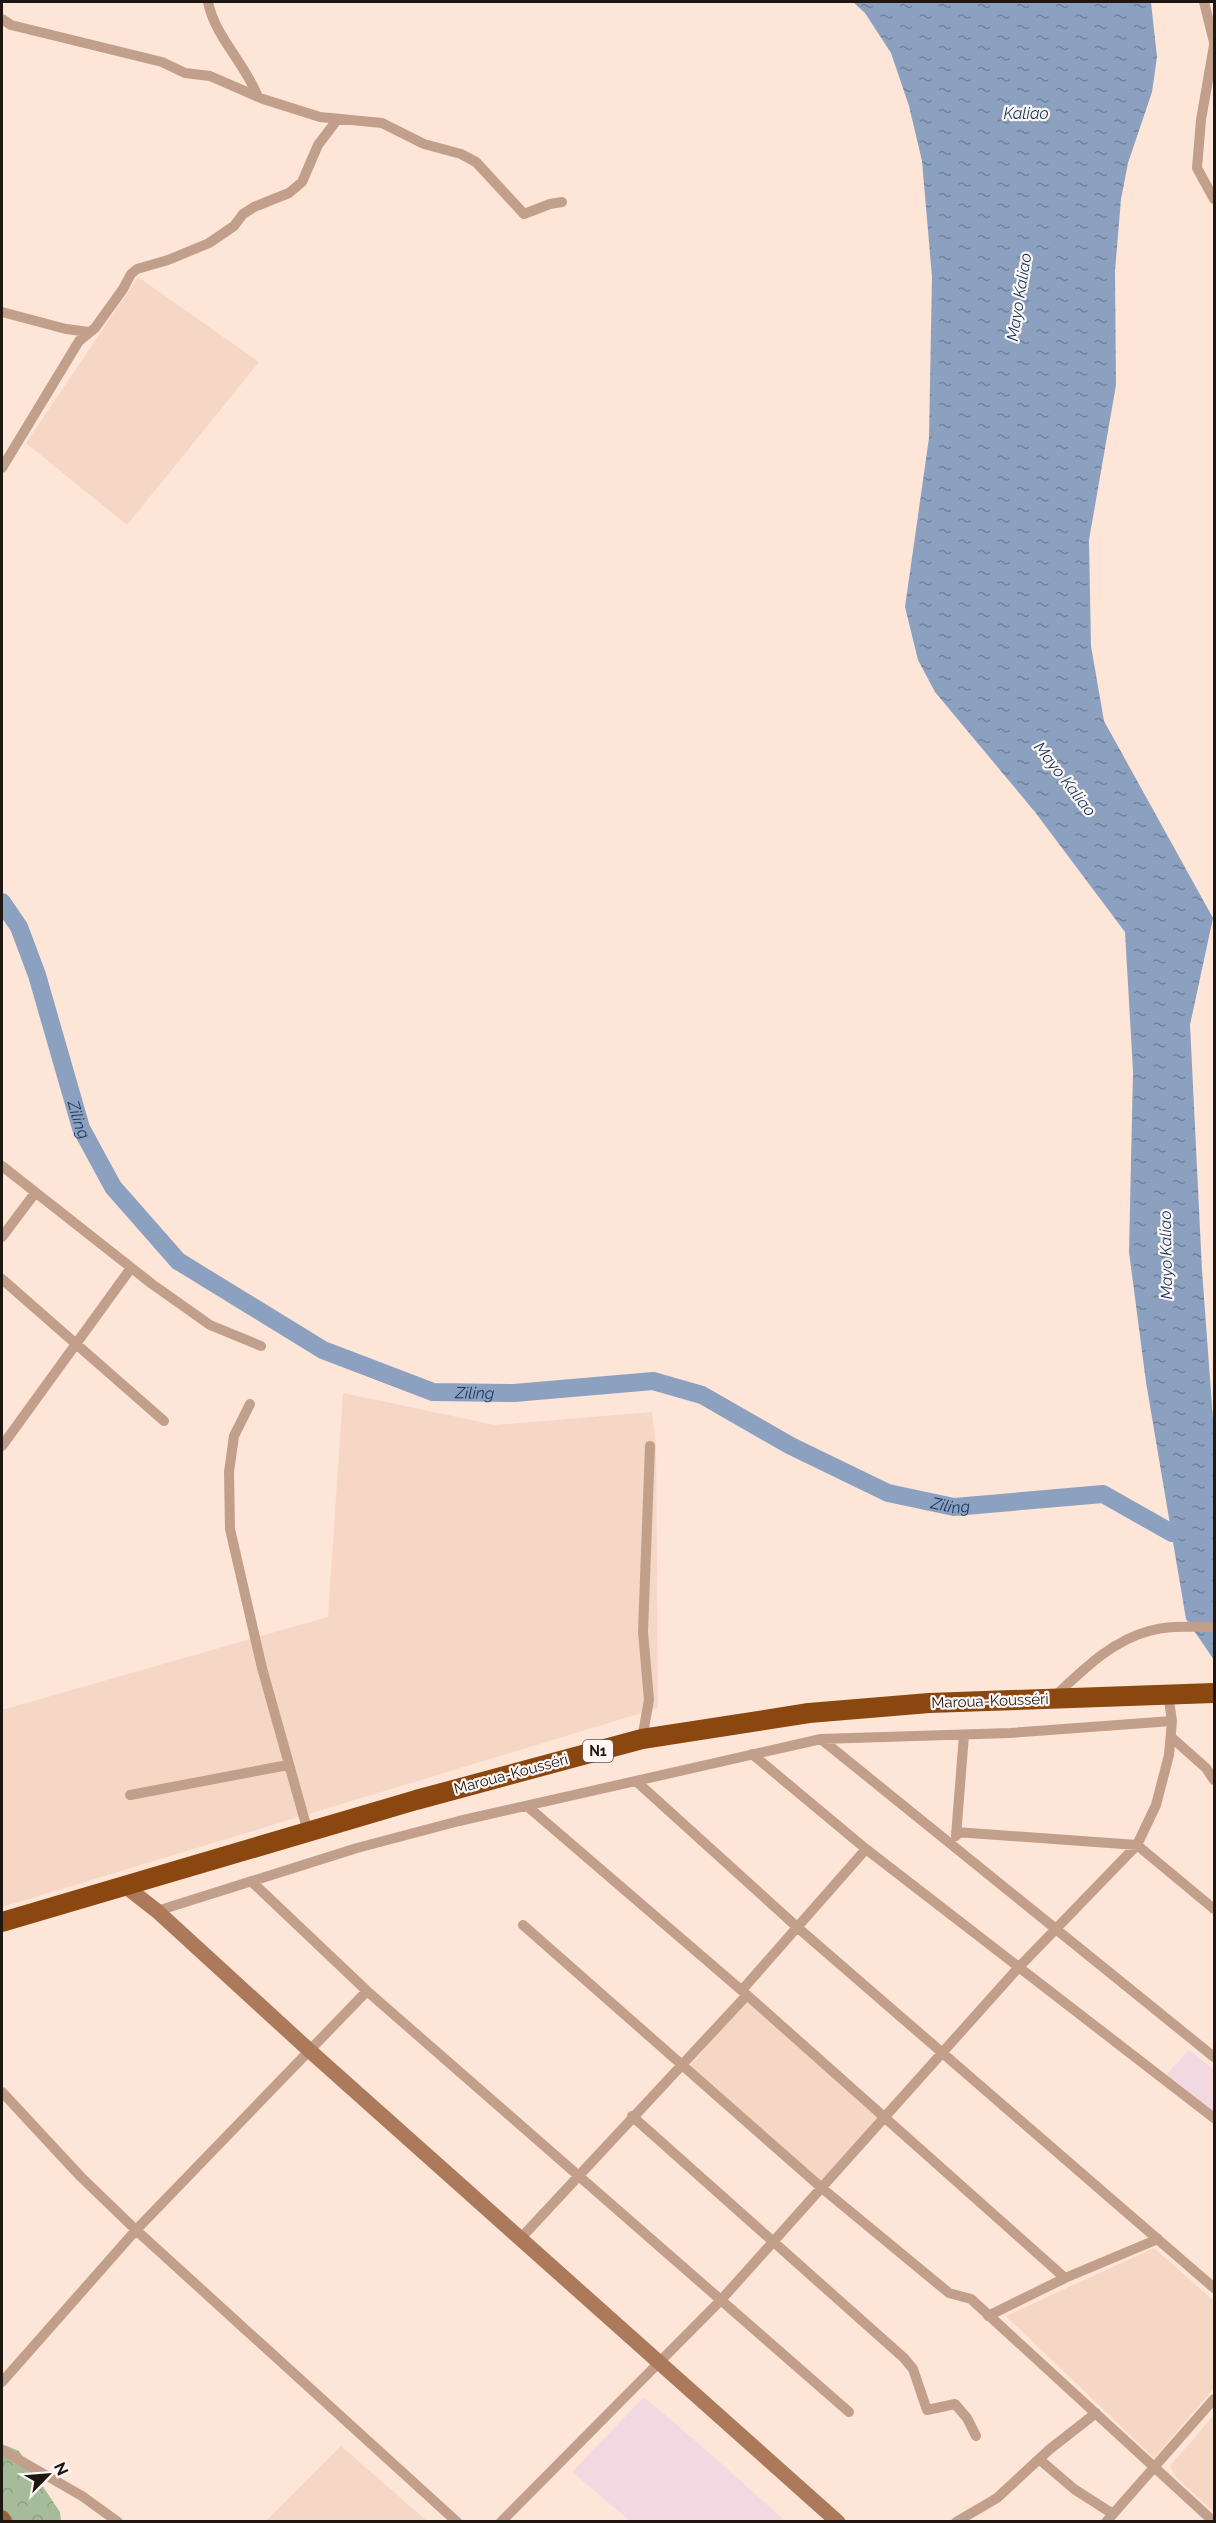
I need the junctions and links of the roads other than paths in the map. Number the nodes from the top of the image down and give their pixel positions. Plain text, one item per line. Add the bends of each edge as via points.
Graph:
1 (208, 2) edge
2 (1204, 2) edge
3 (2, 20) edge
4 (1215, 44) edge
5 (258, 97) junction
6 (338, 120) junction
7 (1215, 199) edge
8 (562, 202) dead end
9 (2, 312) edge
10 (89, 332) junction
11 (2, 468) edge
12 (2, 1166) edge
13 (35, 1192) junction
14 (2, 1236) edge
15 (131, 1268) junction
16 (2, 1279) edge
17 (75, 1342) junction
18 (261, 1346) dead end
19 (250, 1404) dead end
20 (164, 1421) dead end
21 (2, 1446) edge
22 (650, 1446) dead end
23 (1215, 1627) edge
24 (1215, 1693) edge
25 (1168, 1694) junction
26 (1052, 1699) junction
27 (1172, 1721) junction
28 (964, 1735) junction
29 (1171, 1737) junction
30 (642, 1739) junction
31 (821, 1739) junction
32 (752, 1754) junction
33 (288, 1765) junction
34 (1215, 1780) edge
35 (637, 1782) junction
36 (130, 1795) dead end
37 (527, 1806) junction
38 (308, 1832) junction
39 (956, 1832) junction
40 (1137, 1845) junction
41 (955, 1846) junction
42 (866, 1849) junction
43 (251, 1881) junction
44 (125, 1886) junction
45 (1215, 1909) edge
46 (157, 1911) junction
47 (2, 1922) edge
48 (523, 1925) dead end
49 (797, 1927) junction
50 (1056, 1930) junction
51 (1018, 1968) junction
52 (367, 1991) junction
53 (744, 1992) junction
54 (310, 2051) junction
55 (941, 2053) junction
56 (1215, 2057) edge
57 (681, 2065) junction
58 (2, 2092) edge
59 (632, 2116) junction
60 (886, 2118) junction
61 (1215, 2118) edge
62 (578, 2174) junction
63 (823, 2188) junction
64 (136, 2230) junction
65 (520, 2239) junction
66 (1158, 2239) junction
67 (773, 2243) junction
68 (1065, 2278) junction
69 (1215, 2288) edge
70 (721, 2300) junction
71 (988, 2316) junction
72 (660, 2363) junction
73 (2, 2382) edge
74 (1215, 2399) edge
75 (849, 2412) dead end
76 (1096, 2413) junction
77 (976, 2436) dead end
78 (2, 2450) edge
79 (1039, 2459) junction
80 (1154, 2469) junction
81 (1110, 2518) edge
82 (118, 2522) edge
83 (457, 2522) edge
84 (501, 2522) edge
85 (838, 2522) edge
86 (956, 2522) edge
87 (1214, 2522) edge

1 - 5 street via 211,18 248,73
2 - 4 street
3 - 5 street via 162,62 185,73 210,76
4 - 7 street via 1197,168
5 - 6 street
6 - 8 street via 382,123 424,144 477,162 524,214
6 - 10 street via 318,145 302,182 289,193 243,214 234,226 209,243 137,269
9 - 10 street
10 - 11 street via 79,341
12 - 13 street
13 - 14 street
13 - 15 street
15 - 17 street
15 - 18 street via 210,1325
16 - 17 street
17 - 20 street
17 - 21 street
19 - 33 street via 234,1436 229,1472 230,1529
22 - 30 street via 643,1632 649,1700
23 - 26 street via 1149,1630 1098,1656
24 - 25 highway, Maroua-Kousséri / N1
25 - 26 highway, Maroua-Kousséri / N1
25 - 27 street
26 - 30 highway, Maroua-Kousséri / N1 via 939,1702 809,1713
27 - 28 street
27 - 29 street
28 - 31 street
28 - 39 street
29 - 34 street
29 - 40 street via 1156,1806
30 - 38 highway, Maroua-Kousséri / N1
31 - 32 street
31 - 41 street
32 - 35 street
32 - 42 street
33 - 36 street
33 - 38 street
35 - 37 street
35 - 49 street
37 - 43 street via 357,1848
37 - 53 street
38 - 44 highway, Maroua-Kousséri / N1
39 - 40 street
39 - 41 street
40 - 45 street
40 - 50 street
41 - 50 street
42 - 49 street
42 - 51 street
43 - 46 street
43 - 52 street
44 - 46 street
44 - 47 highway, Maroua-Kousséri / N1
46 - 54 street
48 - 57 street
49 - 53 street
49 - 55 street
50 - 51 street
50 - 56 street
51 - 55 street
51 - 61 street
52 - 54 street
52 - 62 street
53 - 57 street
53 - 60 street
54 - 64 street
54 - 65 street
55 - 60 street
55 - 66 street
57 - 59 street
57 - 63 street
58 - 64 street
59 - 62 street
59 - 67 street
60 - 63 street
60 - 68 street
62 - 65 street
62 - 70 street
63 - 67 street
63 - 71 street via 949,2293 971,2299
64 - 73 street
64 - 83 street
65 - 72 street
66 - 68 street
66 - 69 street
67 - 70 street
67 - 77 street via 904,2358 913,2369 927,2410 955,2404
68 - 71 street
70 - 72 street
70 - 75 street
71 - 76 street
72 - 84 street
72 - 85 street
74 - 80 street
76 - 79 street
76 - 80 street
78 - 82 street via 82,2496
79 - 81 street
79 - 86 street via 997,2498
80 - 81 street
80 - 87 street

